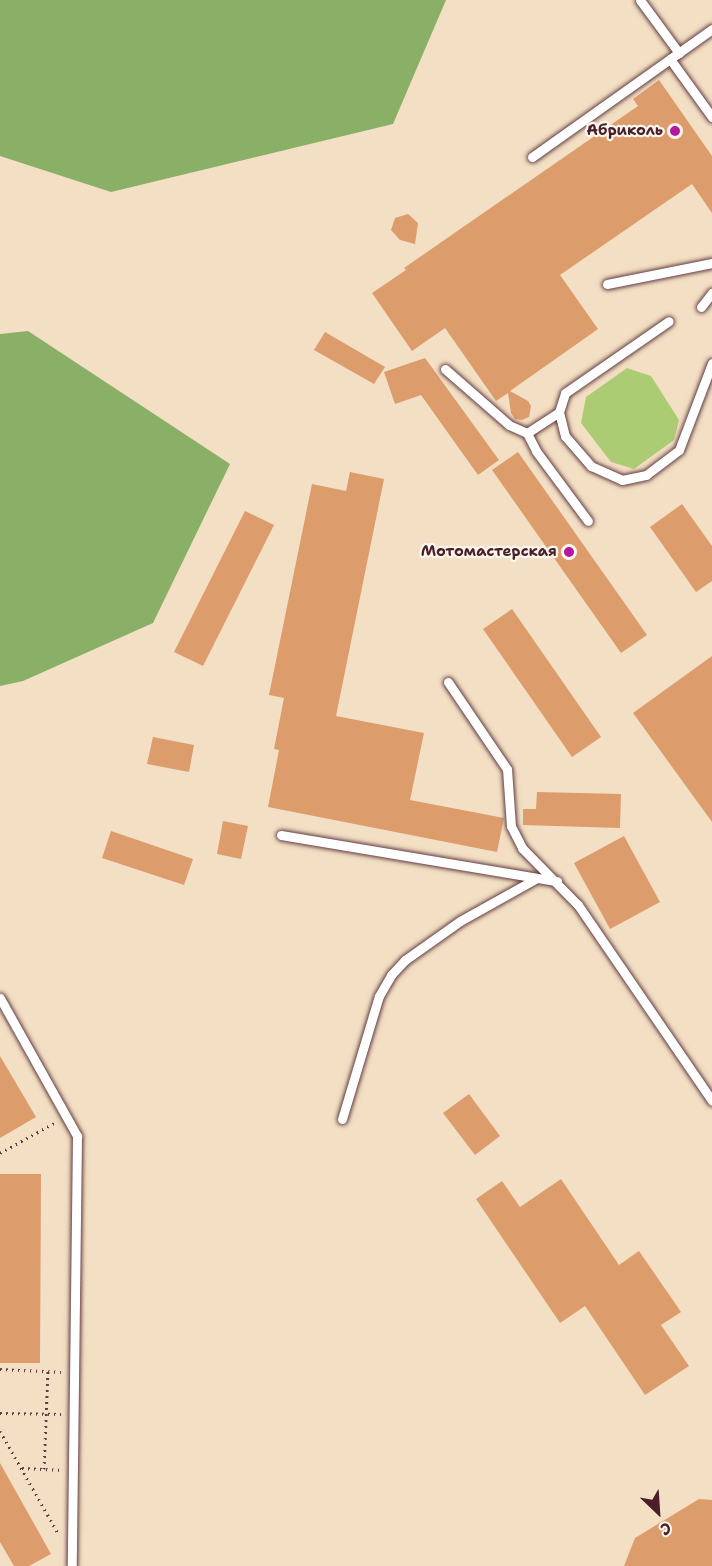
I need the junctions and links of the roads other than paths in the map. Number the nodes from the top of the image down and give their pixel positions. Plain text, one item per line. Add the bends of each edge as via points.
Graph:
1 (640, 0) edge
2 (712, 29) edge
3 (679, 53) junction
4 (670, 59) junction
5 (712, 117) edge
6 (532, 157) dead end
7 (712, 263) edge
8 (608, 284) dead end
9 (712, 293) edge
10 (701, 307) dead end
11 (669, 321) dead end
12 (712, 363) edge
13 (445, 369) dead end
14 (559, 412) junction
15 (526, 433) junction
16 (588, 521) dead end
17 (448, 682) dead end
18 (281, 835) dead end
19 (537, 878) junction
20 (557, 881) junction
21 (0, 998) edge
22 (712, 1101) edge
23 (342, 1119) dead end
24 (72, 1562) edge

1 - 3 lane
2 - 3 lane
3 - 4 lane
4 - 5 lane
4 - 6 lane
7 - 8 lane
9 - 10 lane
11 - 14 lane via 566,393
12 - 14 lane via 679,450 646,475 622,480 591,466 565,436
13 - 15 lane via 509,425
14 - 15 lane
15 - 16 lane
17 - 20 lane via 507,769 511,826 522,848
18 - 19 lane
19 - 20 lane
19 - 23 lane via 460,921 405,960 391,975 379,996
20 - 22 lane via 578,905
21 - 24 lane via 77,1136

